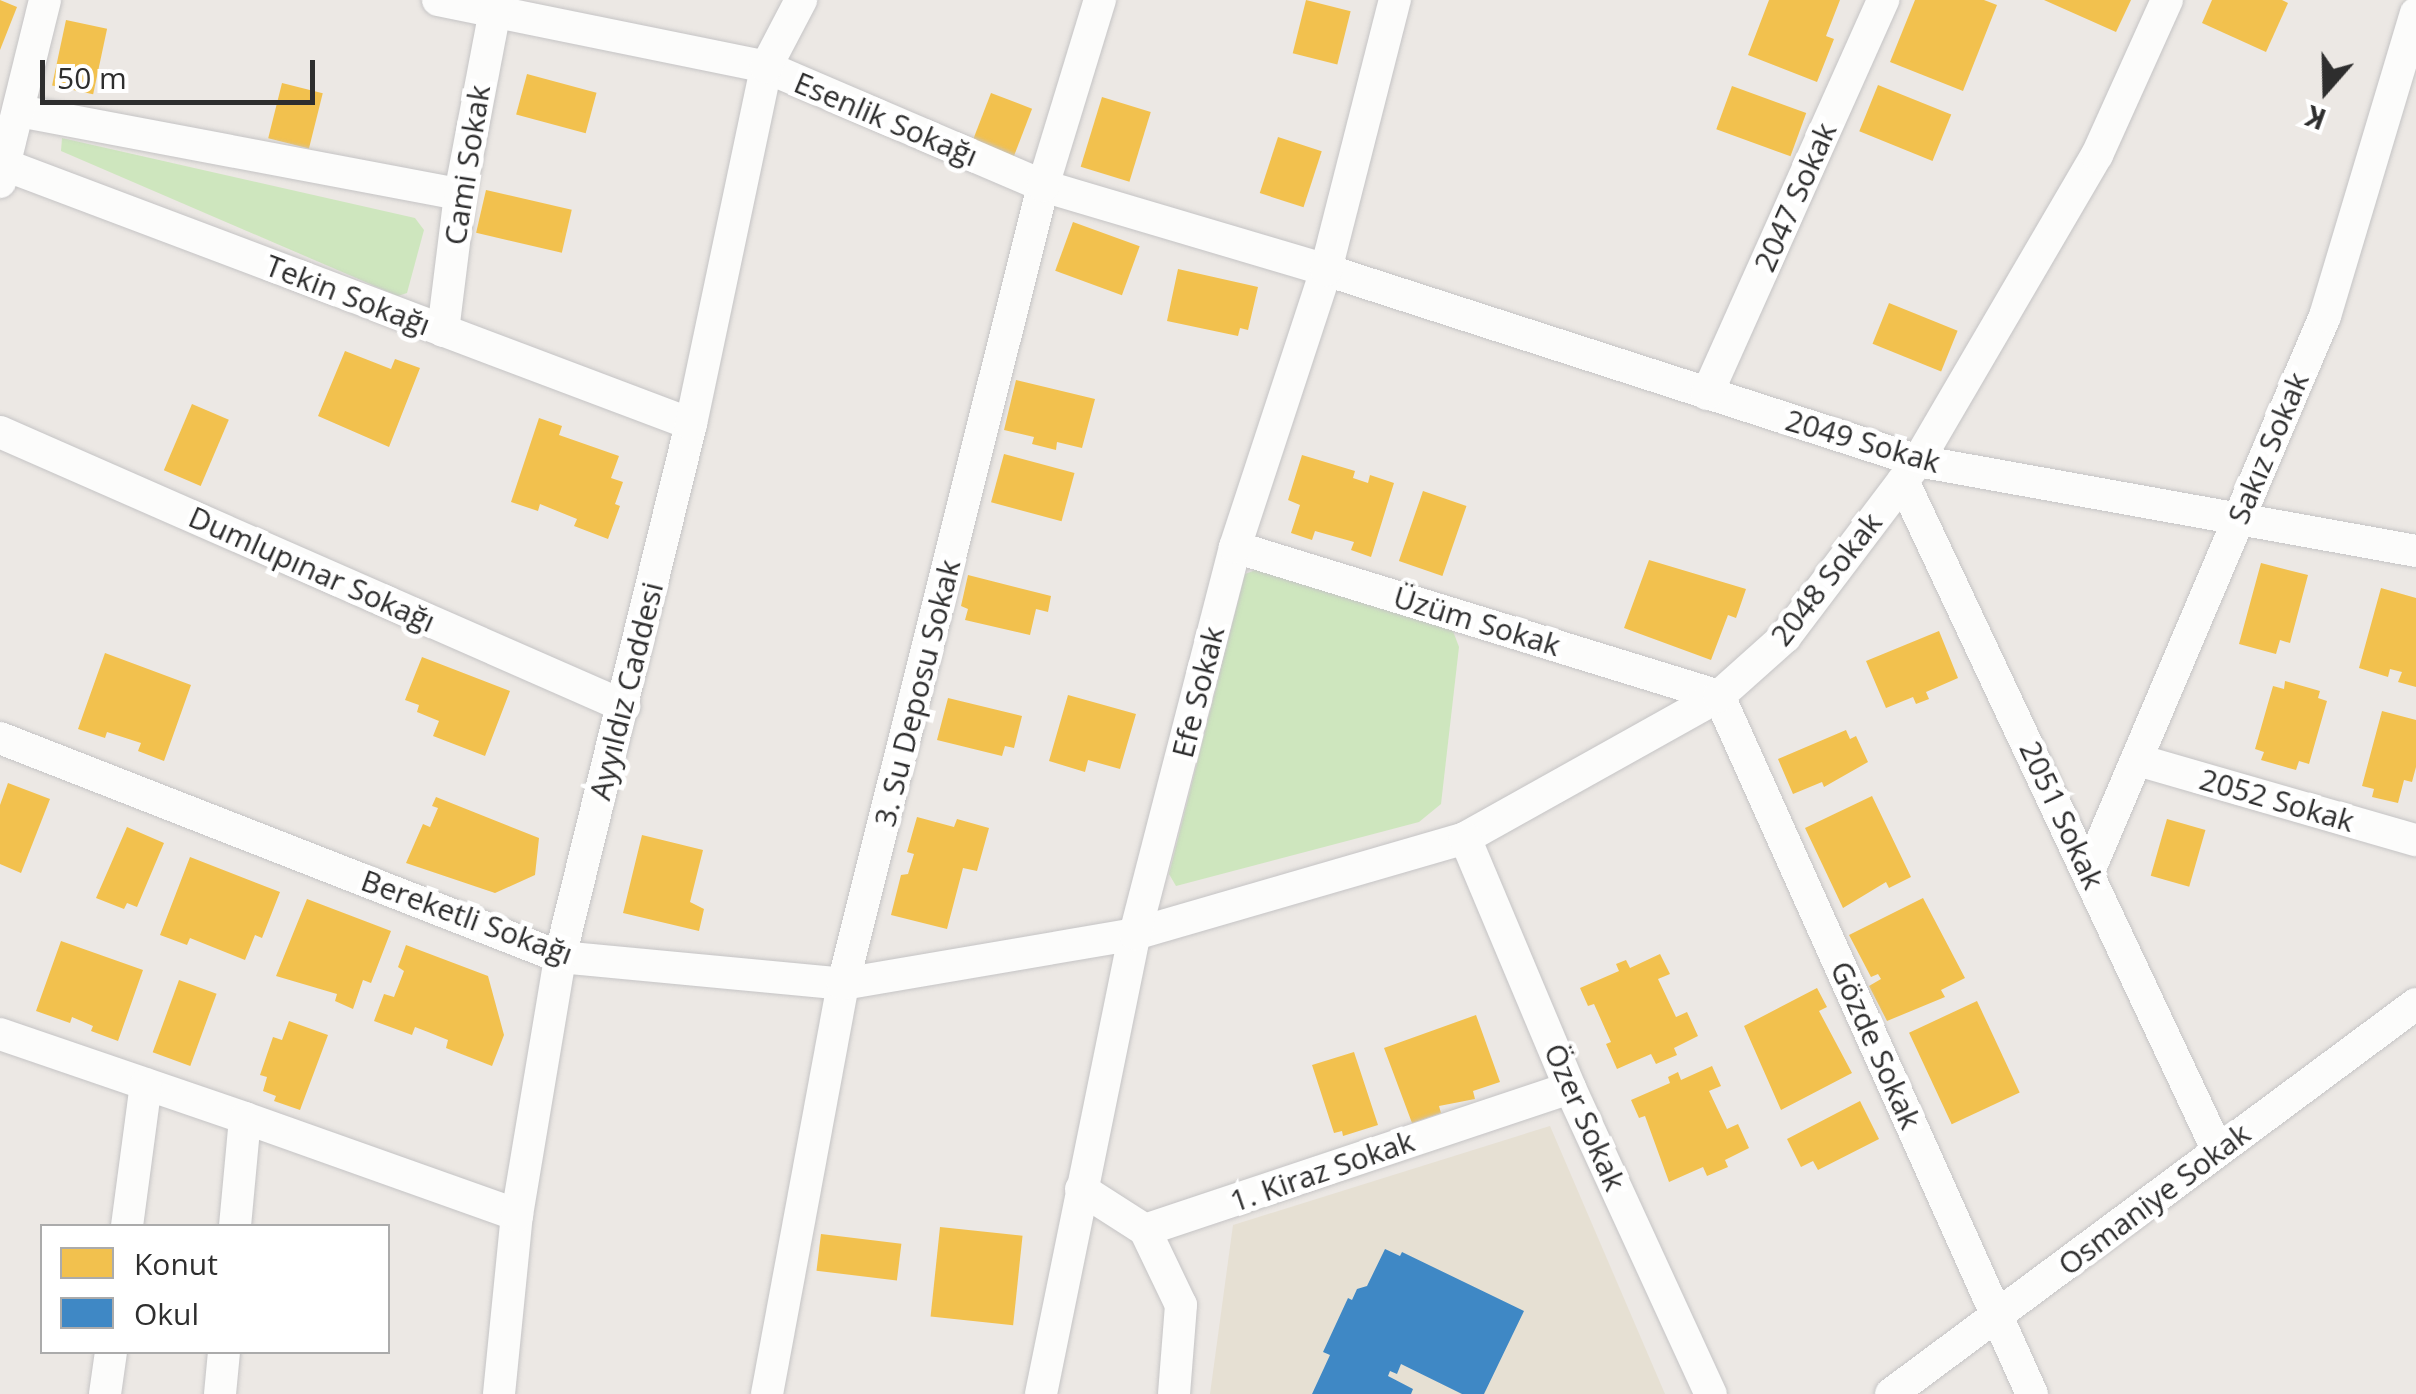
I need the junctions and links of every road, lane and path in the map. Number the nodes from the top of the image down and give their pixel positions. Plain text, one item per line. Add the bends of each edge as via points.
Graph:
1 (45, 0) edge
2 (438, 0) edge
3 (802, 0) edge
4 (1100, 0) edge
5 (1395, 0) edge
6 (1883, 0) edge
7 (2167, 0) edge
8 (495, 6) edge
9 (2416, 13) edge
10 (766, 67) junction
11 (19, 110) junction
12 (2, 174) edge
13 (1043, 186) junction
14 (460, 194) junction
15 (1326, 270) junction
16 (443, 331) junction
17 (1707, 394) junction
18 (691, 424) junction
19 (0, 432) edge
20 (1910, 471) junction
21 (2238, 519) junction
22 (1235, 547) junction
23 (2416, 551) edge
24 (1719, 696) junction
25 (624, 706) junction
26 (0, 738) edge
27 (2138, 760) junction
28 (1465, 838) junction
29 (2416, 840) edge
30 (2089, 871) junction
31 (1135, 934) junction
32 (560, 957) junction
33 (843, 984) junction
34 (2416, 1004) edge
35 (0, 1034) edge
36 (146, 1084) junction
37 (1570, 1088) junction
38 (245, 1118) junction
39 (2218, 1151) junction
40 (1082, 1190) junction
41 (517, 1215) junction
42 (127, 1224) edge
43 (235, 1224) edge
44 (1145, 1230) junction
45 (1998, 1317) junction
46 (111, 1354) edge
47 (224, 1354) edge
48 (105, 1394) edge
49 (220, 1394) edge
50 (499, 1394) edge
51 (767, 1394) edge
52 (1041, 1394) edge
53 (1174, 1394) edge
54 (1711, 1394) edge
55 (1891, 1394) edge
56 (2032, 1394) edge

1 - 11 street
2 - 8 street, Esenlik Sokağı
3 - 10 street, Ayyıldız Caddesi
4 - 13 street, 3. Su Deposu Sokak
5 - 15 street, Efe Sokak
6 - 17 street, 2047 Sokak
7 - 20 street, 2048 Sokak via 2097,155
8 - 10 street, Esenlik Sokağı
8 - 14 street, Cami Sokak
9 - 21 street, Sakız Sokak via 2325,316
10 - 13 street, Esenlik Sokağı
10 - 18 street, Ayyıldız Caddesi
11 - 12 street
11 - 14 street
12 - 16 street, Tekin Sokağı
13 - 15 street, Esenlik Sokağı
13 - 33 street, 3. Su Deposu Sokak
14 - 16 street, Cami Sokak
15 - 17 street, 2049 Sokak
15 - 22 street, Efe Sokak
16 - 18 street, Tekin Sokağı
17 - 20 street, 2049 Sokak
18 - 25 street, Ayyıldız Caddesi
19 - 25 street, Dumlupınar Sokağı
20 - 21 street, 2049 Sokak
20 - 24 street, 2048 Sokak via 1785,637
20 - 30 street, 2051 Sokak
21 - 23 street, 2049 Sokak
21 - 27 street, Sakız Sokak
22 - 24 street, Üzüm Sokak
22 - 31 street, Efe Sokak
24 - 28 street, 2048 Sokak
24 - 45 street, Gözde Sokak
25 - 32 street, Ayyıldız Caddesi
26 - 32 street, Bereketli Sokağı
27 - 29 street, 2052 Sokak
27 - 30 street, Sakız Sokak
28 - 31 street, 2048 Sokak
28 - 37 street, Özer Sokak
30 - 39 street, 2051 Sokak
31 - 33 street, Bereketli Sokağı
31 - 40 street, Efe Sokak
32 - 33 street, Bereketli Sokağı
32 - 41 street, Ayyıldız Caddesi
33 - 51 street, 3. Su Deposu Sokak
34 - 39 street, Osmaniye Sokak
35 - 36 street
36 - 38 street
36 - 42 street
37 - 44 street, 1. Kiraz Sokak
37 - 54 street, Özer Sokak
38 - 41 street
38 - 43 street
39 - 45 street, Osmaniye Sokak
40 - 44 street
40 - 52 street, Efe Sokak
41 - 50 street, Ayyıldız Caddesi
44 - 53 street via 1181,1305
45 - 55 street, Osmaniye Sokak
45 - 56 street, Gözde Sokak
46 - 48 street
47 - 49 street

